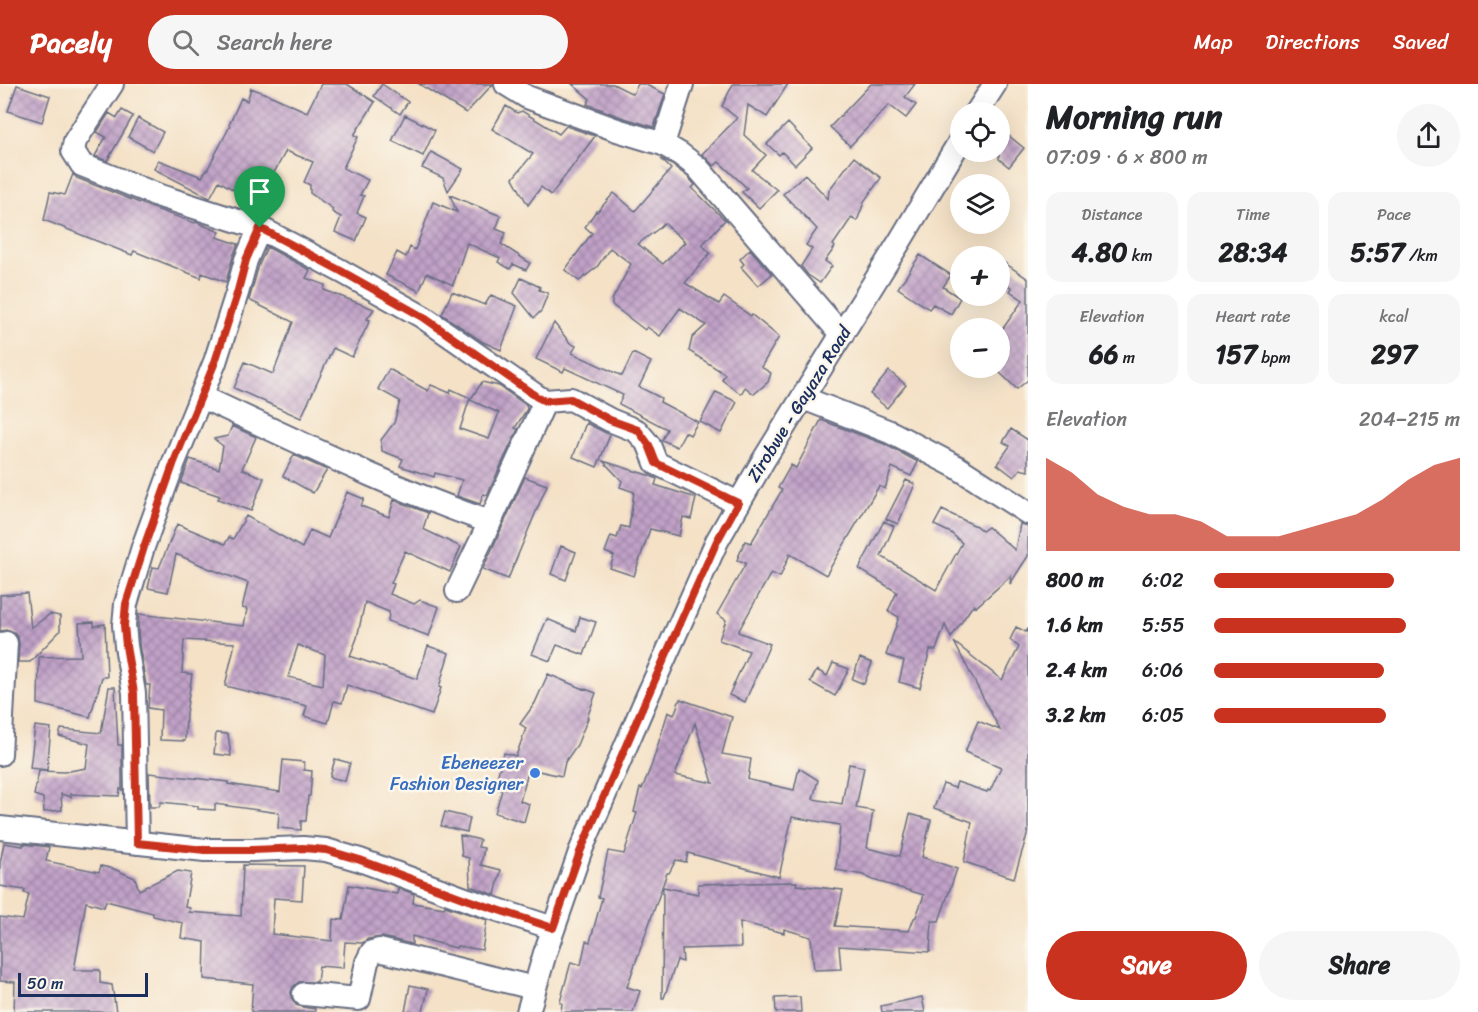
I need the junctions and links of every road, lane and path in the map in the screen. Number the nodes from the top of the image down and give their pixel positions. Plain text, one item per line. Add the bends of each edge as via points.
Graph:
1 (112, 84) edge
2 (507, 84) edge
3 (682, 84) edge
4 (994, 84) edge
5 (983, 102) edge
6 (663, 144) junction
7 (950, 157) edge
8 (260, 228) junction
9 (842, 335) junction
10 (202, 397) junction
11 (803, 398) junction
12 (545, 401) junction
13 (738, 503) junction
14 (1028, 513) edge
15 (490, 522) junction
16 (457, 591) dead end
17 (6, 643) dead end
18 (0, 754) edge
19 (0, 828) edge
20 (137, 843) junction
21 (553, 928) junction
22 (534, 988) junction
23 (304, 994) dead end
24 (528, 1012) edge

1 - 8 street via 75,141 74,151 82,165 160,196
2 - 6 street via 527,97
3 - 6 street
4 - 5 street
6 - 9 street via 697,167
7 - 9 street, Zirobwe - Gayaza Road
8 - 10 street
8 - 12 street via 423,317
9 - 11 street, Zirobwe - Gayaza Road
10 - 15 street via 388,483
10 - 20 street via 174,462 126,604 124,625 134,693
11 - 13 street, Zirobwe - Gayaza Road
11 - 14 street via 890,432 957,467
12 - 13 street via 571,399 638,430 656,463
12 - 15 street
13 - 21 street, Zirobwe - Gayaza Road via 644,704 580,852
15 - 16 street
17 - 18 street
19 - 20 street
20 - 21 street via 205,850 326,850
21 - 22 street, Zirobwe - Gayaza Road
22 - 23 street via 379,950 372,952 367,962 359,999
22 - 24 street, Zirobwe - Gayaza Road

